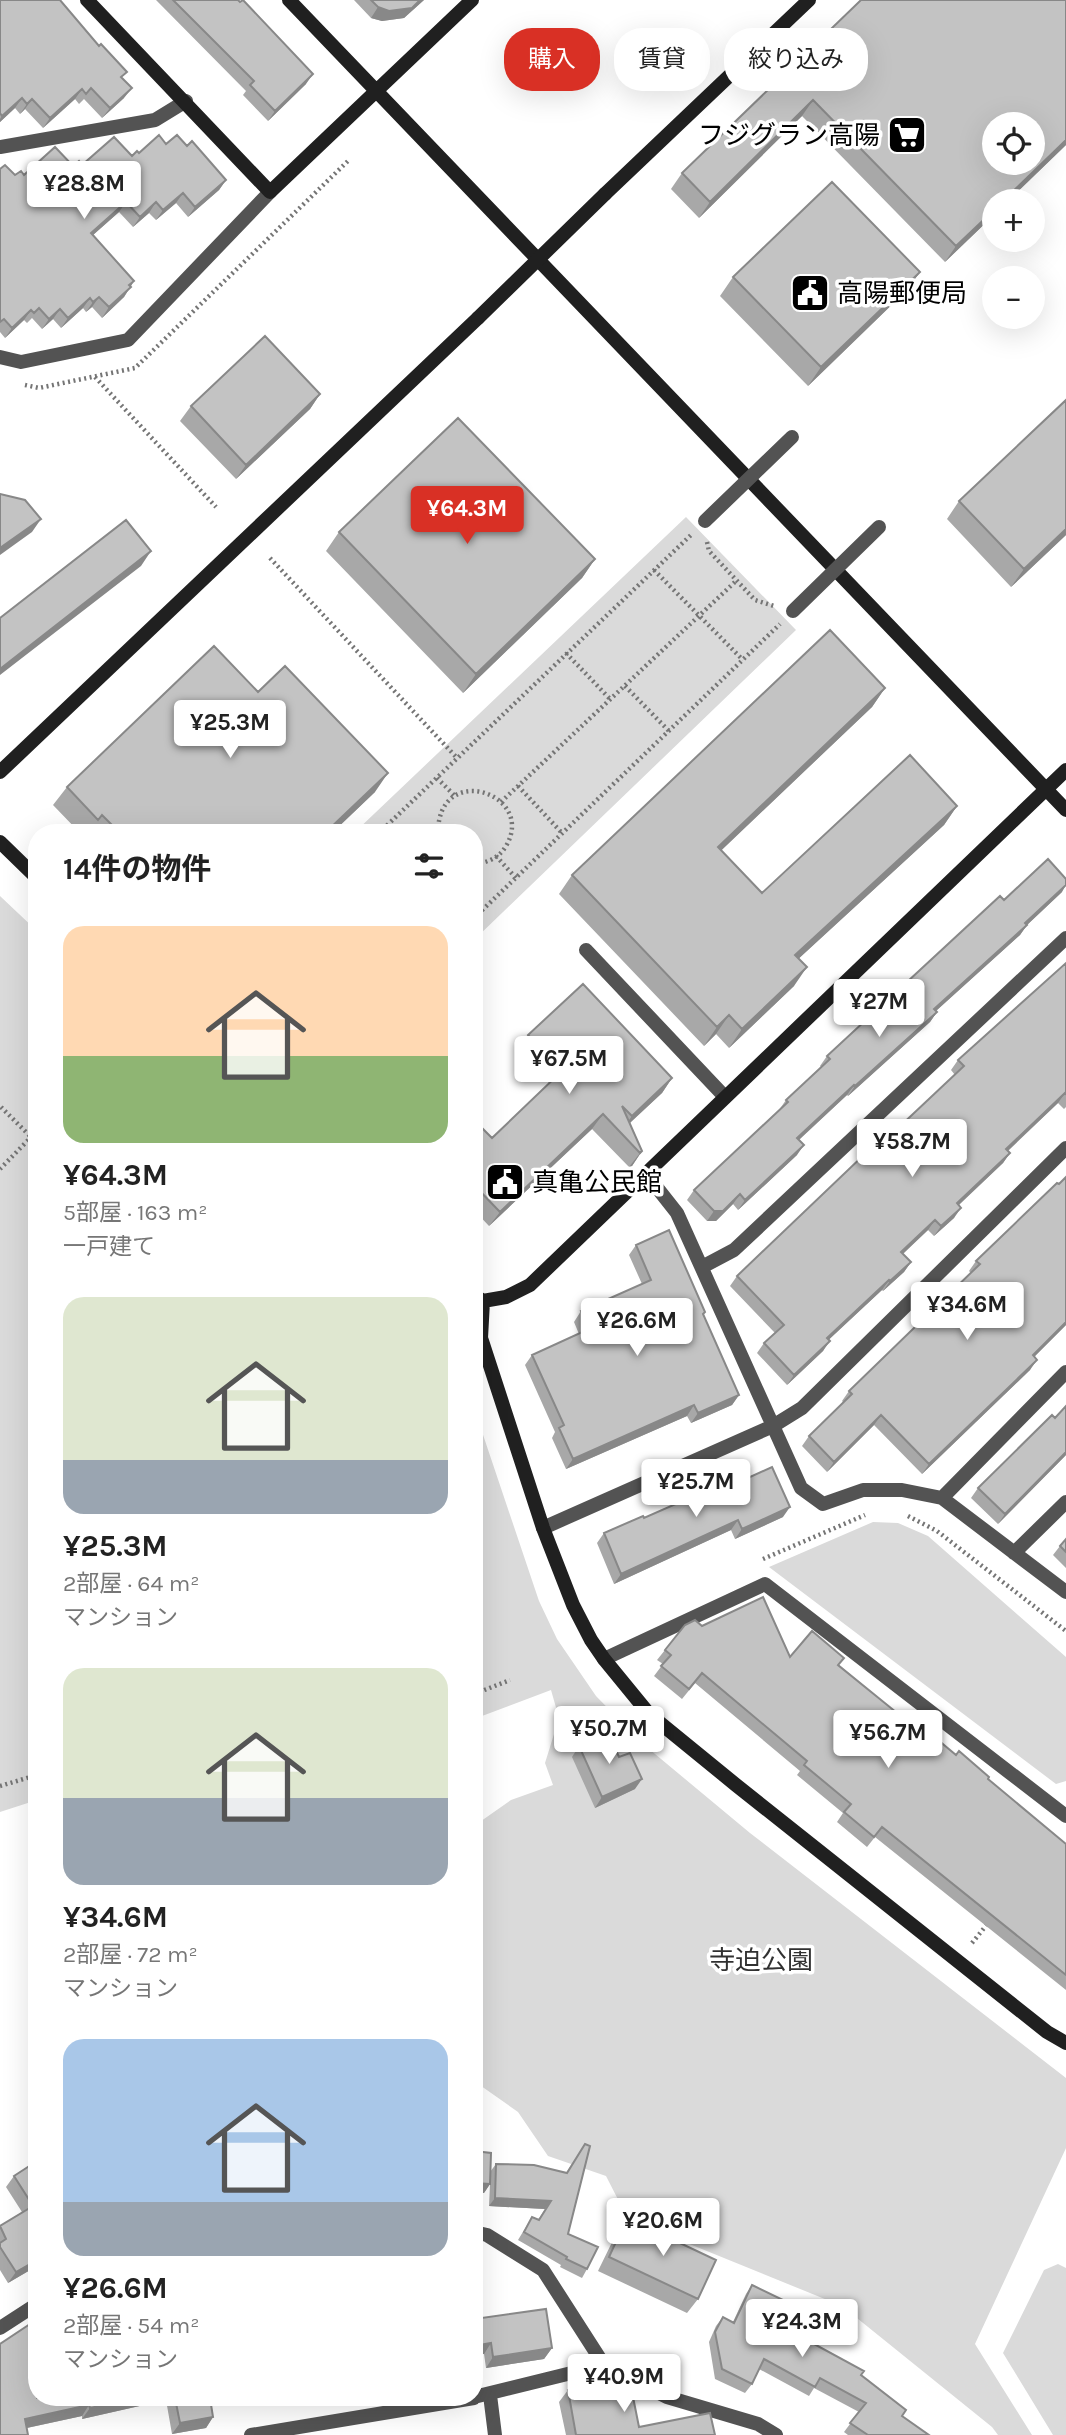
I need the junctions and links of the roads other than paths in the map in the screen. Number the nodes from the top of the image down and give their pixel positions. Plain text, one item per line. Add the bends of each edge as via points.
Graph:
1 (88, 0) edge
2 (289, 0) edge
3 (472, 0) edge
4 (809, 0) edge
5 (376, 89) junction
6 (186, 101) junction
7 (0, 147) edge
8 (270, 192) junction
9 (0, 357) edge
10 (794, 435) dead end
11 (701, 524) road end
12 (881, 526) dead end
13 (789, 615) road end
14 (1066, 770) edge
15 (0, 772) edge
16 (1046, 789) junction
17 (1066, 810) edge
18 (0, 842) edge
19 (28, 868) edge
20 (1066, 938) edge
21 (586, 950) dead end
22 (725, 1097) junction
23 (1066, 1149) edge
24 (647, 1175) junction
25 (702, 1267) junction
26 (483, 1298) edge
27 (483, 1344) edge
28 (1066, 1372) edge
29 (773, 1426) junction
30 (942, 1498) junction
31 (1066, 1502) edge
32 (543, 1528) junction
33 (1014, 1553) junction
34 (1066, 1592) edge
35 (604, 1659) junction
36 (1066, 1816) edge
37 (1066, 2043) edge
38 (483, 2234) edge
39 (28, 2310) edge
40 (0, 2328) edge
41 (604, 2365) junction
42 (490, 2395) junction
43 (483, 2396) edge
44 (421, 2406) edge
45 (251, 2435) edge
46 (495, 2435) edge
47 (776, 2435) edge

1 - 6 street
2 - 5 street
3 - 5 street
4 - 15 street, bridge
5 - 8 street
5 - 16 street
6 - 7 street via 155,120
6 - 8 street
8 - 9 street via 128,340 21,362
10 - 11 street, bridge
12 - 13 street, bridge
14 - 16 street
16 - 17 street
16 - 22 street
18 - 19 street
20 - 25 street via 734,1250
21 - 22 street
22 - 24 street
23 - 29 street via 802,1408
24 - 25 street via 677,1213
24 - 26 street via 530,1284 506,1297
25 - 29 street
27 - 32 street
28 - 30 street
29 - 30 street via 801,1488 823,1504 863,1490 902,1490
29 - 32 street
30 - 33 street
31 - 33 street
32 - 35 street via 573,1605
33 - 34 street
35 - 36 street via 765,1584
35 - 37 street via 649,1714 1036,2024
38 - 41 street via 543,2270
39 - 40 street
41 - 42 street
41 - 47 street via 667,2397 758,2424
42 - 43 street
42 - 46 street
44 - 45 street

